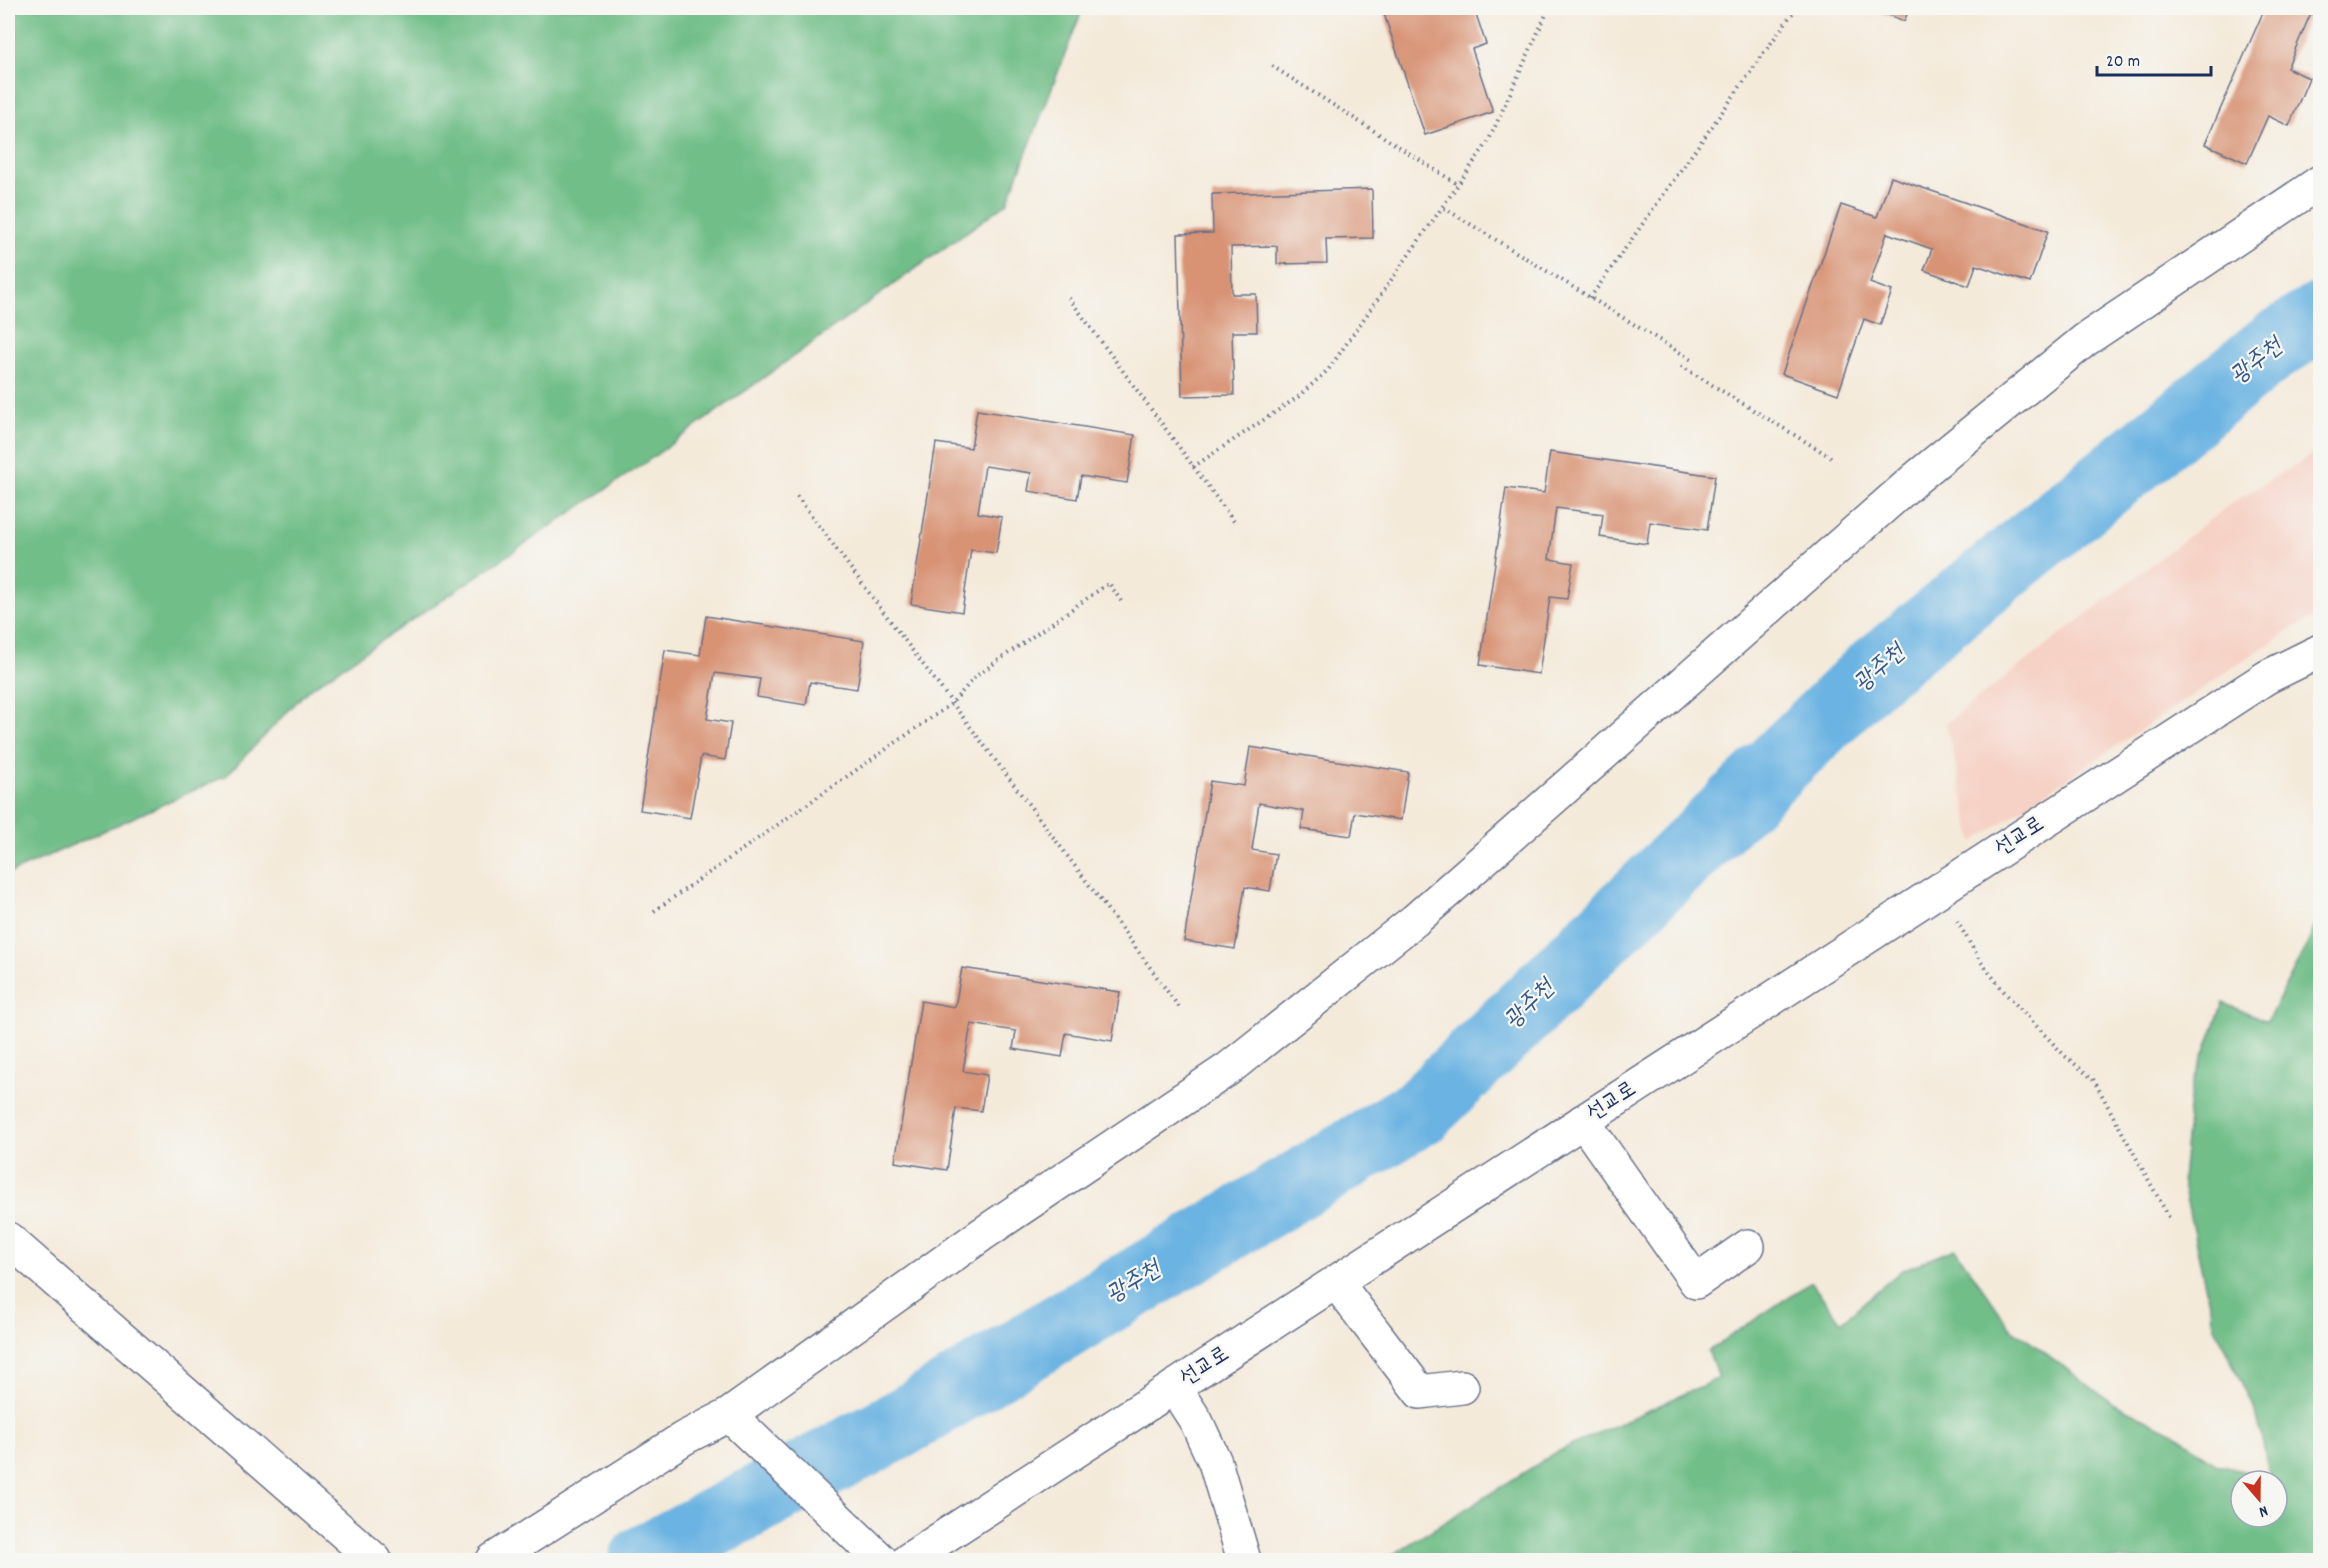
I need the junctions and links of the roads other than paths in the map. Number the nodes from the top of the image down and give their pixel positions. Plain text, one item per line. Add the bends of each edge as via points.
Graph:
1 (2320, 182) edge
2 (2320, 651) edge
3 (1583, 1121) junction
4 (8, 1239) edge
5 (1748, 1246) dead end
6 (1336, 1282) junction
7 (1462, 1387) dead end
8 (1174, 1388) junction
9 (729, 1415) junction
10 (375, 1560) edge
11 (493, 1560) edge
12 (881, 1560) edge
13 (908, 1560) edge
14 (1244, 1560) edge

1 - 9 street via 2085,340 1915,479 1415,920 1228,1070 984,1233
2 - 3 street, 선교로 via 2267,677
3 - 5 street via 1696,1282
3 - 6 street, 선교로
4 - 10 street
6 - 7 street via 1420,1392
6 - 8 street, 선교로
8 - 13 street, 선교로
8 - 14 street via 1215,1462
9 - 11 street via 684,1438
9 - 12 street

